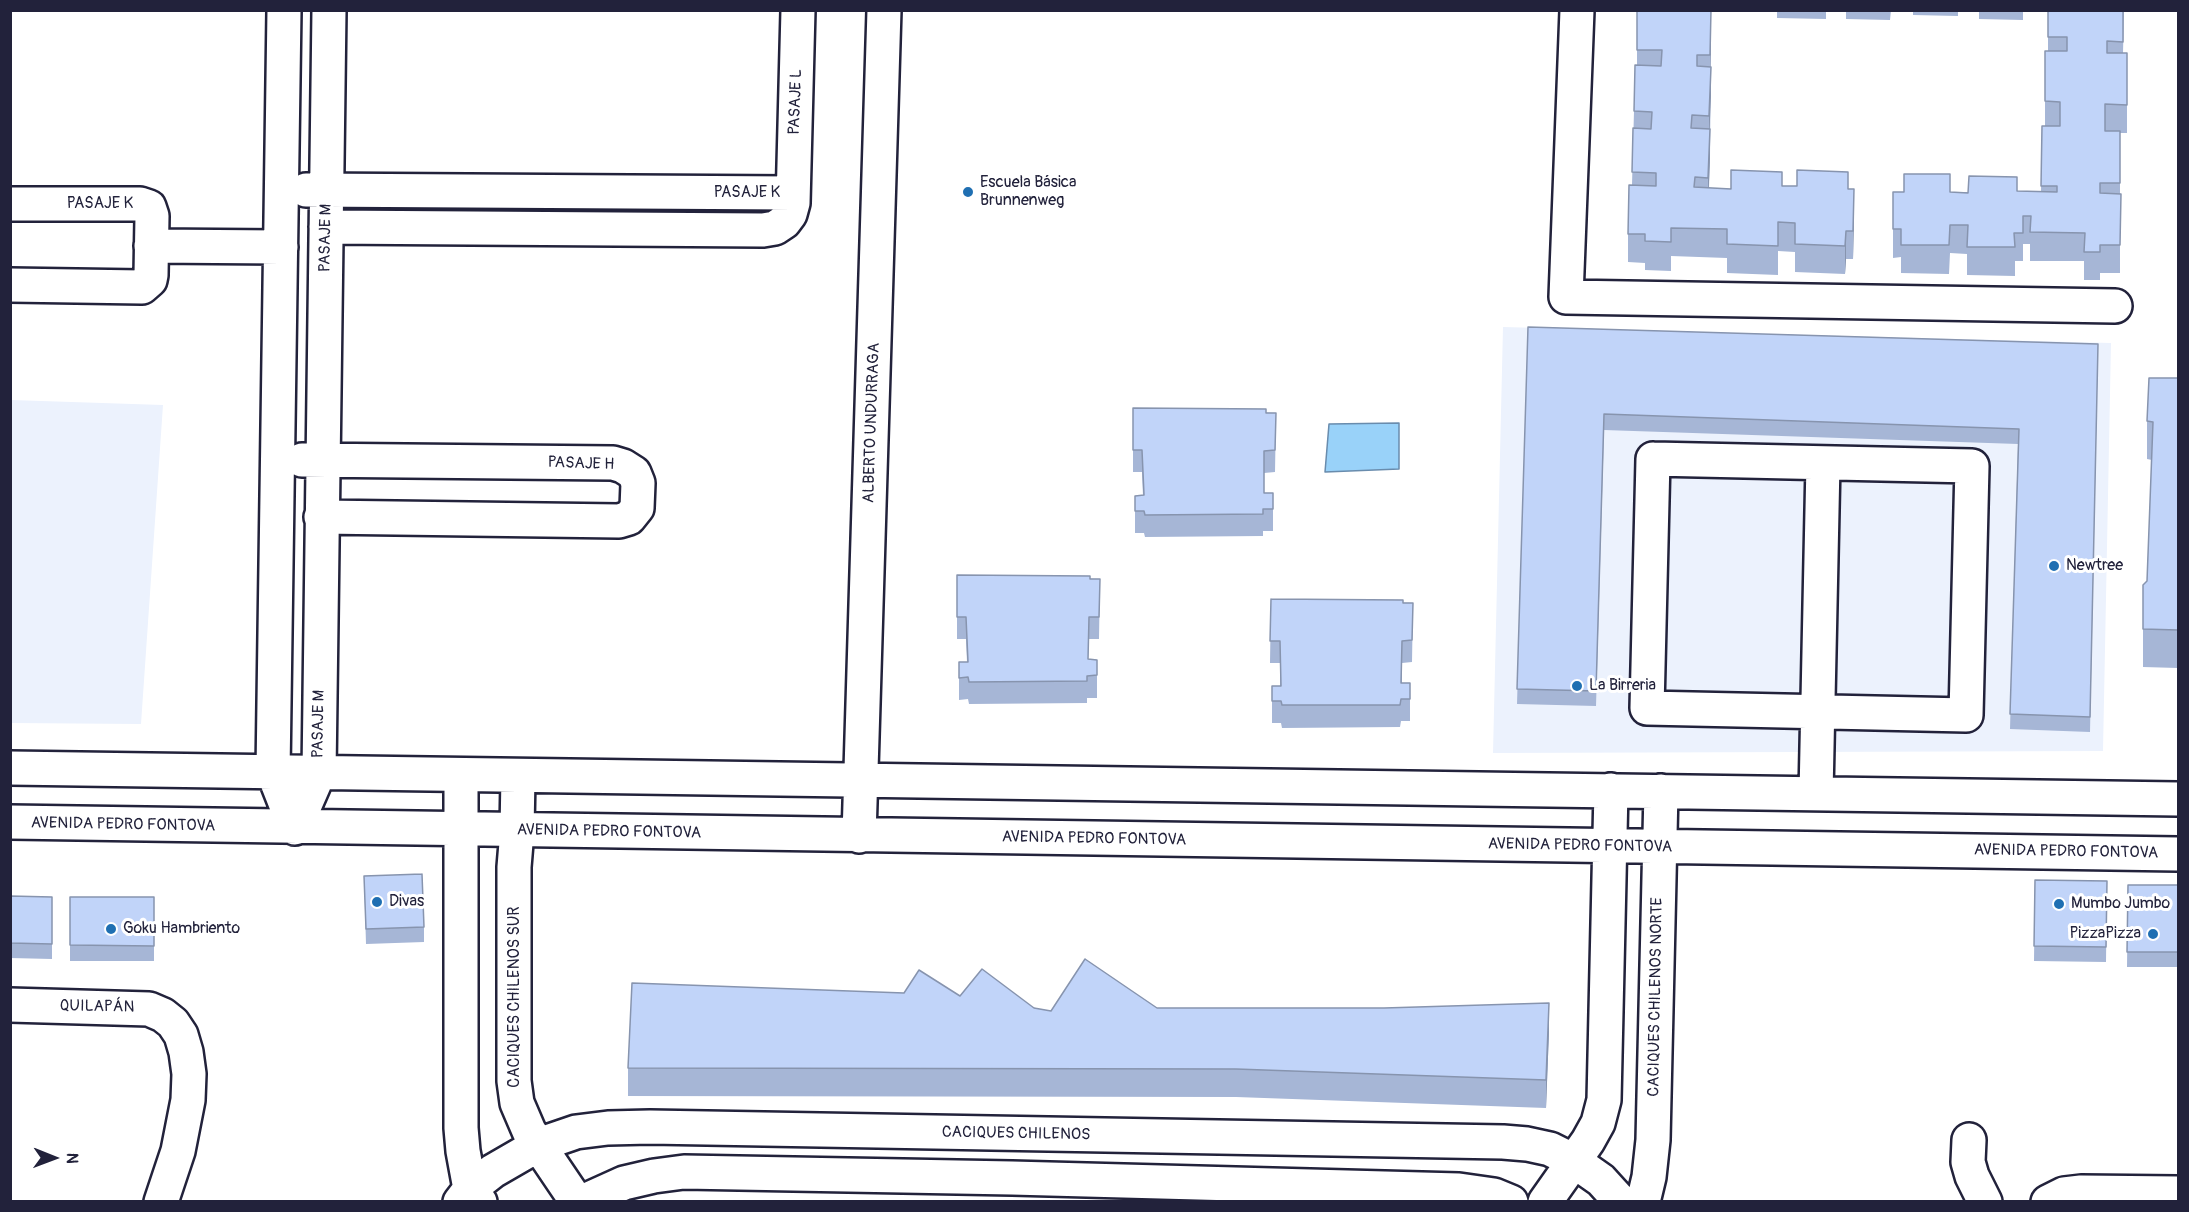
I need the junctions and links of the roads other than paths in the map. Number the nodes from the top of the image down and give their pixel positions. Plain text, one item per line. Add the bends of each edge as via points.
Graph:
1 (284, 10) edge
2 (329, 10) edge
3 (798, 10) edge
4 (884, 10) edge
5 (1577, 10) edge
6 (281, 190) junction
7 (327, 190) junction
8 (794, 193) junction
9 (10, 204) edge
10 (326, 227) junction
11 (152, 246) junction
12 (281, 247) junction
13 (10, 285) edge
14 (2115, 306) dead end
15 (278, 459) junction
16 (322, 460) junction
17 (1823, 463) junction
18 (321, 517) junction
19 (1818, 712) junction
20 (10, 768) edge
21 (273, 772) junction
22 (319, 773) junction
23 (461, 775) junction
24 (518, 776) junction
25 (861, 780) junction
26 (1611, 790) junction
27 (1661, 791) junction
28 (1816, 794) junction
29 (2178, 799) edge
30 (10, 822) edge
31 (295, 828) junction
32 (460, 830) junction
33 (517, 831) junction
34 (859, 836) junction
35 (1609, 847) junction
36 (1660, 847) junction
37 (2178, 854) edge
38 (10, 1005) edge
39 (1013, 1134) junction
40 (1970, 1140) dead end
41 (538, 1145) junction
42 (1574, 1161) junction
43 (1012, 1190) edge
44 (2178, 1193) edge
45 (470, 1197) edge
46 (161, 1202) edge
47 (577, 1202) edge
48 (582, 1202) edge
49 (1511, 1202) edge
50 (1545, 1202) edge
51 (1621, 1202) edge
52 (1643, 1202) edge
53 (1985, 1202) edge
54 (2048, 1202) edge

1 - 6 street
2 - 7 street, PASAJE M
3 - 8 street, PASAJE L
4 - 25 street, ALBERTO UNDURRAGA
5 - 14 street via 1566,297
6 - 7 street, PASAJE K
6 - 12 street
7 - 8 street, PASAJE K
7 - 10 street, PASAJE M
8 - 10 street, PASAJE K via 790,214 784,222 763,230
9 - 11 street, PASAJE K via 145,205 152,212
10 - 16 street, PASAJE M
11 - 12 street
11 - 13 street, PASAJE K via 150,280 142,287
12 - 15 street
15 - 16 street, PASAJE H
15 - 21 street
16 - 18 street, PASAJE M
16 - 18 street, PASAJE H via 613,463 634,473 639,496 637,508 629,518 610,522
17 - 19 street
17 - 19 street via 1972,466 1966,715
17 - 19 street via 1653,459 1647,708
18 - 22 street, PASAJE M
19 - 28 street
20 - 21 street
21 - 22 street
21 - 31 street
22 - 23 street
22 - 31 street, PASAJE M
23 - 24 street
23 - 32 street
24 - 25 street
24 - 33 street, CACIQUES CHILENOS SUR
25 - 26 street
25 - 34 street, ALBERTO UNDURRAGA
26 - 27 street
26 - 35 street
27 - 28 street
27 - 36 street, CACIQUES CHILENOS NORTE
28 - 29 street
30 - 31 street, AVENIDA PEDRO FONTOVA
31 - 32 street, AVENIDA PEDRO FONTOVA
32 - 33 street, AVENIDA PEDRO FONTOVA
32 - 45 street via 461,1128
33 - 34 street, AVENIDA PEDRO FONTOVA
33 - 41 street, CACIQUES CHILENOS SUR via 514,1081 517,1103
34 - 35 street, AVENIDA PEDRO FONTOVA
35 - 36 street, AVENIDA PEDRO FONTOVA
35 - 42 street via 1604,1100 1598,1124
36 - 37 street, AVENIDA PEDRO FONTOVA
36 - 52 street, CACIQUES CHILENOS NORTE via 1653,1140
38 - 46 street, QUILAPÁN via 149,1008 173,1023 186,1052 188,1100 178,1151
39 - 41 street, CACIQUES CHILENOS via 619,1127 576,1132
39 - 42 street, CACIQUES CHILENOS via 1503,1142 1550,1149
39 - 43 street
40 - 53 street via 1968,1162
41 - 45 street, CACIQUES CHILENOS via 493,1171
41 - 47 street, CACIQUES CHILENOS SUR
42 - 50 street
42 - 51 street via 1601,1179
43 - 48 street via 684,1172 624,1183
43 - 49 street via 1459,1190
44 - 54 street via 2081,1192 2064,1194

